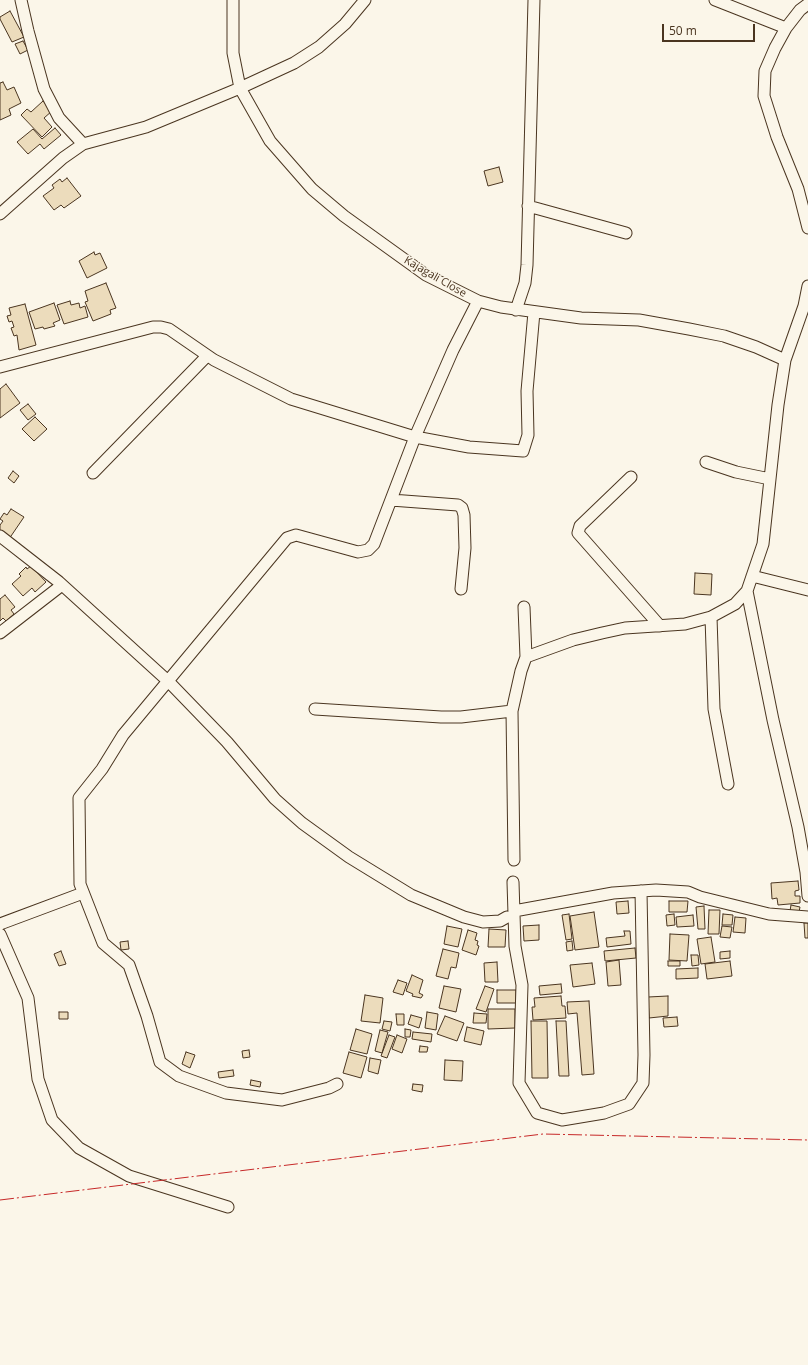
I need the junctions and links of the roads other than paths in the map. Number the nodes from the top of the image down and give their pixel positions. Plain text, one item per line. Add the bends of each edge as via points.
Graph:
1 (21, 0) edge
2 (233, 0) edge
3 (365, 0) edge
4 (534, 0) edge
5 (715, 0) edge
6 (805, 9) edge
7 (786, 28) junction
8 (240, 88) junction
9 (83, 144) junction
10 (528, 206) junction
11 (0, 214) edge
12 (808, 228) edge
13 (626, 233) dead end
14 (808, 286) edge
15 (478, 301) junction
16 (516, 310) junction
17 (534, 312) junction
18 (207, 356) junction
19 (786, 360) junction
20 (0, 367) edge
21 (415, 437) junction
22 (706, 462) dead end
23 (94, 473) dead end
24 (631, 477) dead end
25 (770, 479) junction
26 (391, 500) junction
27 (0, 536) edge
28 (752, 576) junction
29 (62, 585) junction
30 (461, 589) dead end
31 (808, 590) edge
32 (747, 591) junction
33 (524, 607) dead end
34 (711, 617) junction
35 (660, 626) junction
36 (0, 633) edge
37 (526, 657) junction
38 (169, 682) junction
39 (315, 709) dead end
40 (512, 711) junction
41 (728, 784) dead end
42 (514, 860) dead end
43 (513, 882) dead end
44 (641, 891) junction
45 (83, 893) junction
46 (808, 896) edge
47 (510, 914) junction
48 (808, 917) edge
49 (0, 924) edge
50 (0, 934) edge
51 (337, 1084) dead end
52 (228, 1207) dead end

1 - 9 street via 44,90 59,118
2 - 8 street, Kajagali Close via 234,53
3 - 8 street via 345,24 319,47 294,63
4 - 10 street
5 - 7 street
6 - 7 street
7 - 12 street via 765,72 764,96 798,189
8 - 9 street via 146,127
8 - 15 street, Kajagali Close via 270,141 312,189 344,216 426,275
9 - 11 street via 63,158
10 - 13 street
10 - 16 street via 525,283
14 - 19 street
15 - 16 street, Kajagali Close
15 - 21 street via 453,350
16 - 17 street, Kajagali Close
17 - 19 street, Kajagali Close via 581,318 638,320 689,329 724,336
17 - 21 street via 528,384 528,435 523,451 469,447
18 - 20 street via 169,329 153,327
18 - 21 street via 291,399
18 - 23 street
19 - 25 street
21 - 26 street
22 - 25 street
24 - 35 street via 580,526 578,533
25 - 28 street via 764,544
26 - 30 street via 458,505 462,508 465,548
26 - 38 street via 374,544 368,550 358,552 296,535 287,538
27 - 29 street
28 - 31 street
28 - 32 street
29 - 36 street
29 - 38 street
32 - 34 street via 735,604
32 - 46 street via 798,826
33 - 37 street
34 - 35 street via 685,624
34 - 41 street via 714,709
35 - 37 street via 625,628 602,633 573,640
37 - 40 street
38 - 45 street via 123,735 102,769 79,798 80,884
38 - 47 street via 227,742 275,799 302,824 333,846 411,895 437,906 483,922 500,921
39 - 40 street via 442,717
40 - 42 street
43 - 47 street
44 - 47 street via 612,893
44 - 47 street via 643,1083 629,1104 604,1113 562,1120 536,1113 519,1083 522,985
44 - 48 street via 688,892 769,914
45 - 49 street
45 - 51 street via 103,944 128,965 147,1016 160,1062 179,1076 226,1093 282,1100
50 - 52 street via 28,998 38,1079 52,1120 79,1148 128,1176

